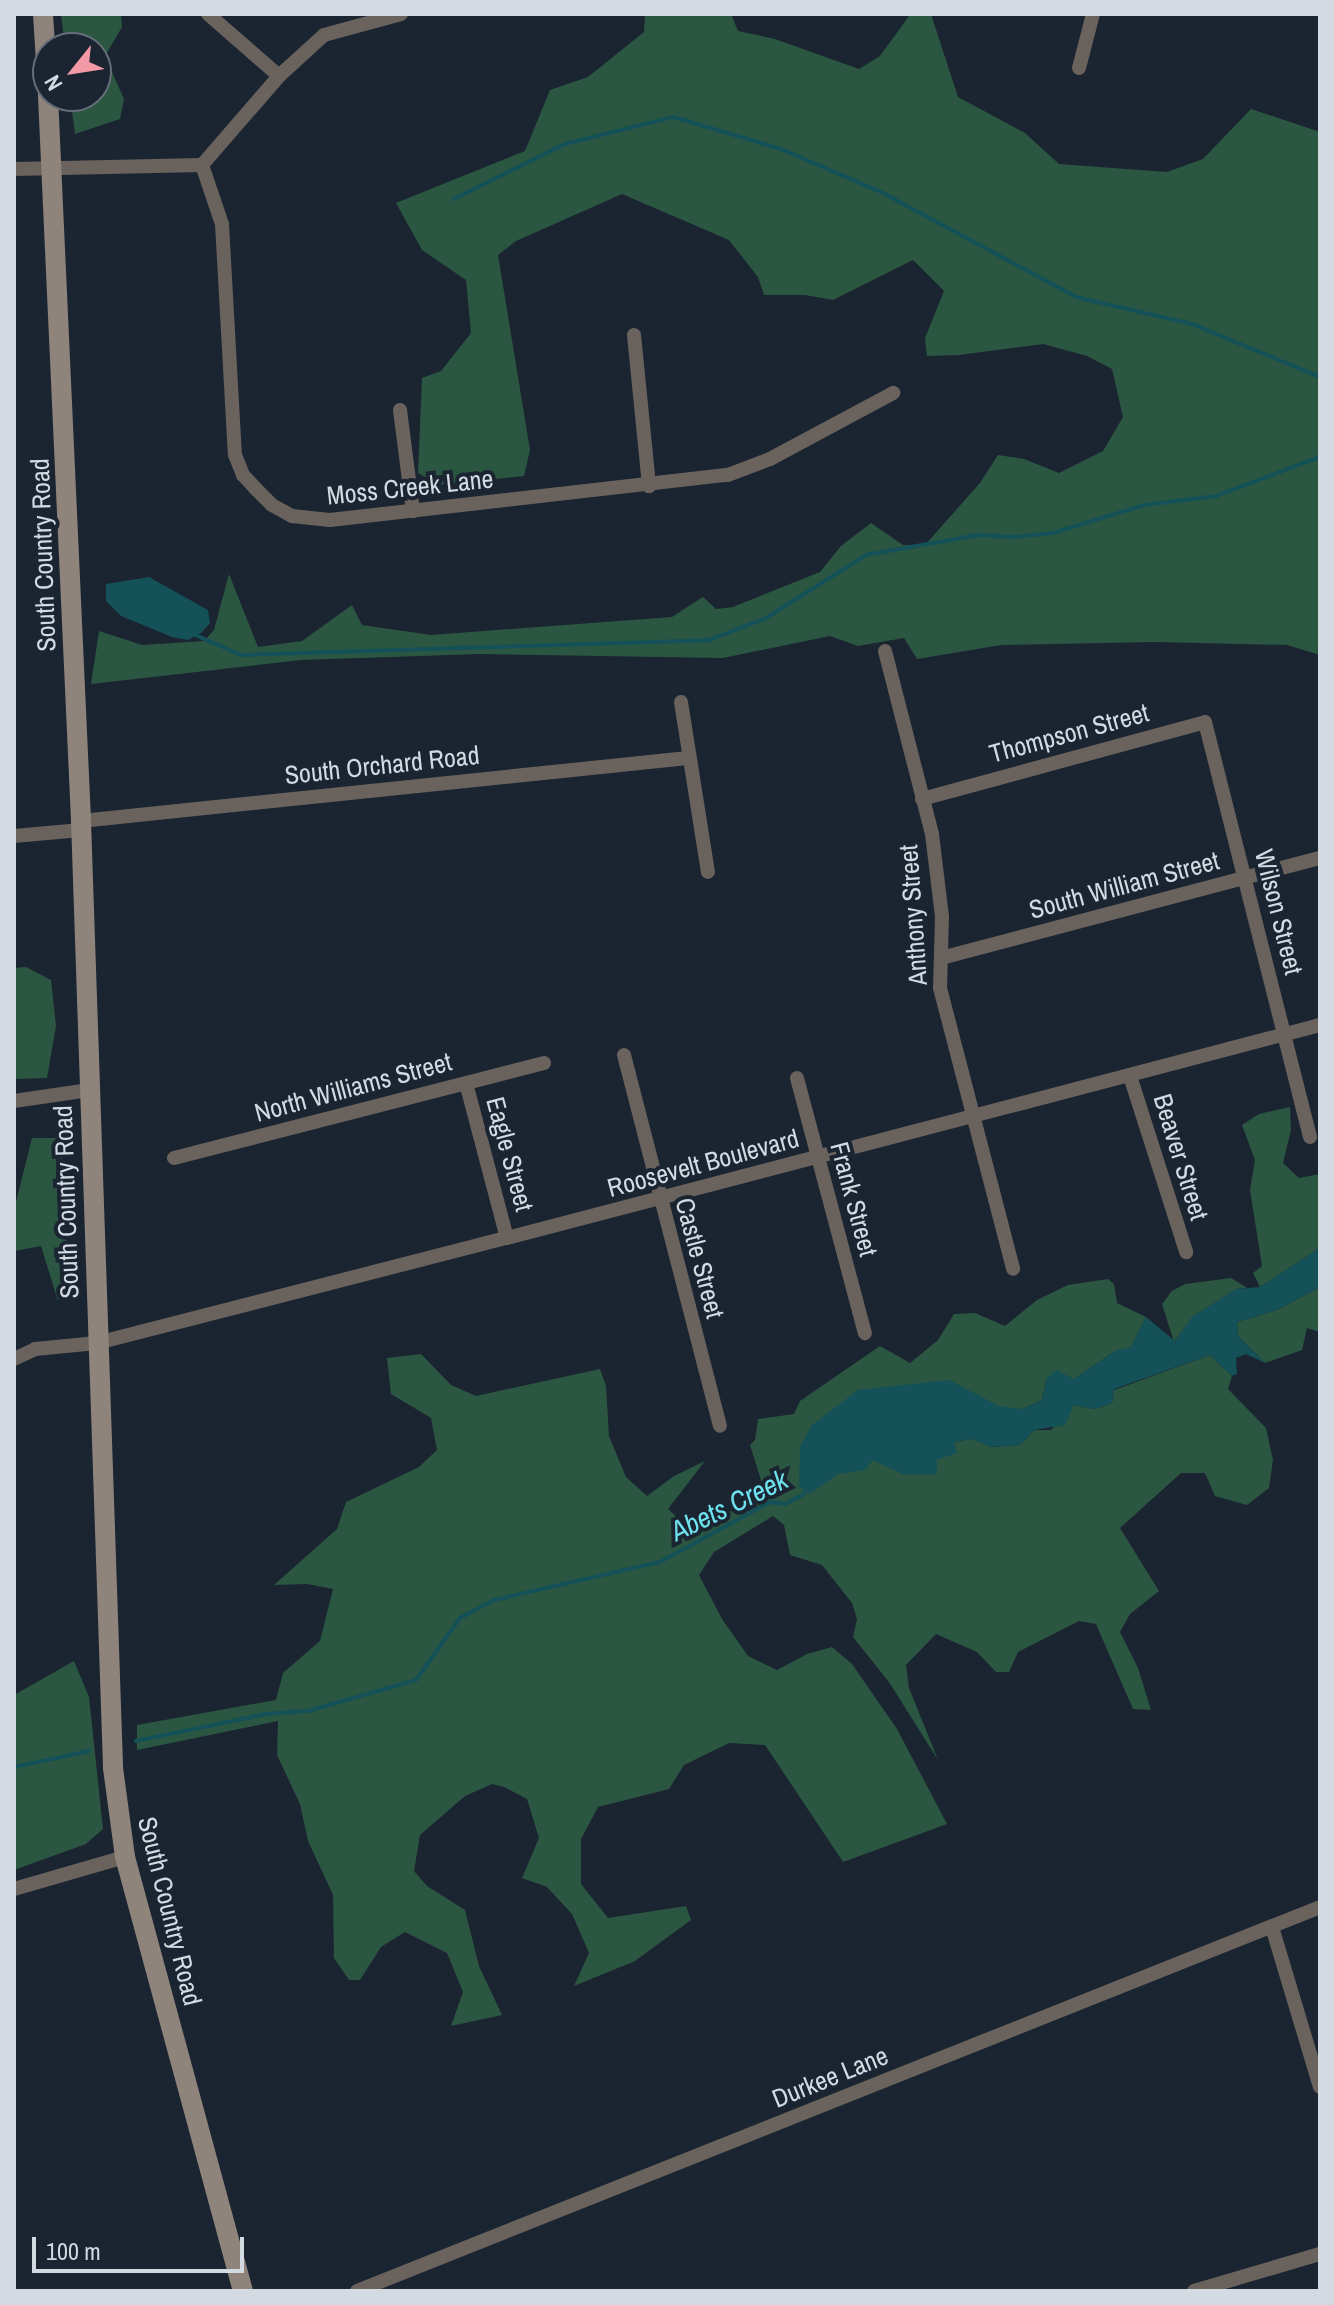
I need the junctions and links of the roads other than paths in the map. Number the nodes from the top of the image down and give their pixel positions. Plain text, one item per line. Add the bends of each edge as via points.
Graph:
1 (208, 14) edge
2 (401, 14) edge
3 (1093, 14) edge
4 (1079, 68) dead end
5 (279, 76) junction
6 (49, 112) edge
7 (202, 165) junction
8 (52, 167) junction
9 (14, 169) edge
10 (634, 335) dead end
11 (893, 393) dead end
12 (400, 410) dead end
13 (649, 486) junction
14 (413, 511) junction
15 (885, 651) dead end
16 (681, 702) dead end
17 (1210, 746) joint
18 (688, 758) junction
19 (922, 799) junction
20 (81, 826) junction
21 (14, 836) edge
22 (1320, 858) edge
23 (708, 872) dead end
24 (1247, 878) junction
25 (941, 958) junction
26 (1320, 1025) edge
27 (1285, 1035) junction
28 (624, 1055) dead end
29 (544, 1063) dead end
30 (1130, 1076) junction
31 (797, 1078) dead end
32 (466, 1083) junction
33 (89, 1090) junction
34 (14, 1101) edge
35 (974, 1117) junction
36 (1310, 1137) dead end
37 (819, 1157) junction
38 (174, 1158) dead end
39 (660, 1199) junction
40 (507, 1238) junction
41 (1186, 1252) dead end
42 (1013, 1269) dead end
43 (865, 1333) dead end
44 (97, 1343) junction
45 (14, 1359) edge
46 (720, 1426) dead end
47 (125, 1857) junction
48 (14, 1889) edge
49 (1320, 1907) edge
50 (1272, 1927) junction
51 (1320, 2087) edge
52 (1320, 2254) edge
53 (243, 2291) edge
54 (357, 2291) edge
55 (1194, 2291) edge

1 - 5 street
2 - 5 street via 324,35
3 - 4 street
5 - 7 street
6 - 8 main road, South Country Road
7 - 8 street
7 - 14 street, Moss Creek Lane via 222,224 231,432 243,475 272,505 313,521
8 - 9 street
8 - 20 main road, South Country Road
10 - 13 street
11 - 13 street, Moss Creek Lane via 747,469
12 - 14 street
13 - 14 street, Moss Creek Lane
15 - 19 street, Anthony Street
16 - 18 street
17 - 19 street, Thompson Street via 1205,722
17 - 24 street, Wilson Street
18 - 20 street, South Orchard Road
18 - 23 street
19 - 25 street, Anthony Street via 939,877
20 - 21 street, South Orchard Road
20 - 33 main road, South Country Road
22 - 24 street, South William Street
24 - 25 street, South William Street
24 - 27 street, Wilson Street
25 - 35 street, Anthony Street via 940,988
26 - 27 street, Roosevelt Boulevard
27 - 30 street, Roosevelt Boulevard
27 - 36 street, Wilson Street
28 - 39 street, Castle Street
29 - 32 street, North Williams Street
30 - 35 street, Roosevelt Boulevard
30 - 41 street, Beaver Street
31 - 37 street, Frank Street
32 - 38 street, North Williams Street
32 - 40 street, Eagle Street
33 - 34 street
33 - 44 main road, South Country Road
35 - 37 street, Roosevelt Boulevard
35 - 42 street, Anthony Street
37 - 39 street, Roosevelt Boulevard
37 - 43 street, Frank Street
39 - 40 street, Roosevelt Boulevard
39 - 46 street, Castle Street
40 - 44 street, Roosevelt Boulevard
44 - 45 street, Roosevelt Boulevard via 35,1349
44 - 47 main road, South Country Road via 113,1768
47 - 48 street
47 - 53 main road, South Country Road
49 - 50 street, Durkee Lane
50 - 51 street
50 - 54 street, Durkee Lane
52 - 55 street

